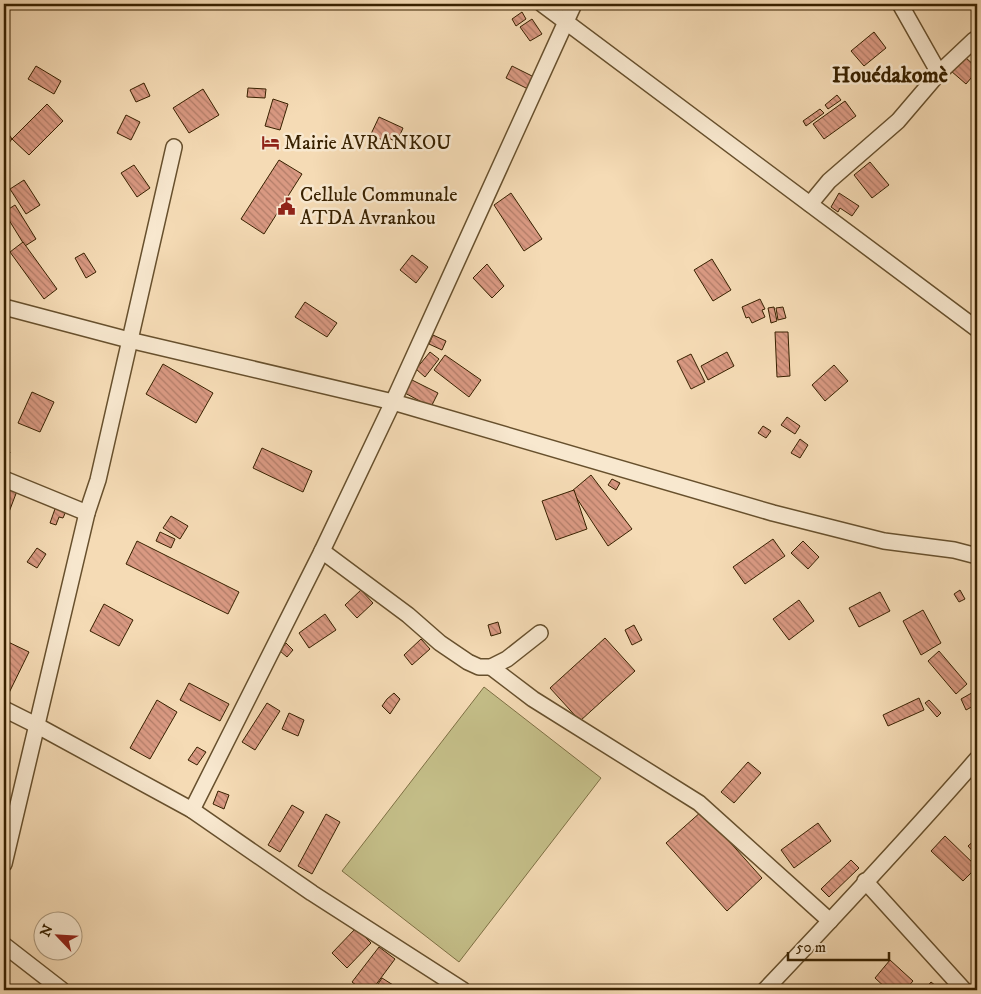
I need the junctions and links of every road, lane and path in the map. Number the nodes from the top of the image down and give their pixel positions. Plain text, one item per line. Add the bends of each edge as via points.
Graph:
1 (542, 4) edge
2 (574, 4) edge
3 (900, 4) edge
4 (565, 23) junction
5 (974, 40) dead end
6 (939, 73) junction
7 (174, 147) dead end
8 (810, 204) junction
9 (4, 307) edge
10 (977, 329) edge
11 (129, 340) junction
12 (393, 402) junction
13 (4, 479) edge
14 (87, 513) junction
15 (322, 551) junction
16 (977, 556) edge
17 (540, 633) dead end
18 (491, 667) junction
19 (4, 709) edge
20 (36, 725) junction
21 (977, 759) edge
22 (192, 810) junction
23 (4, 864) edge
24 (865, 881) junction
25 (830, 921) junction
26 (4, 945) edge
27 (62, 990) edge
28 (464, 990) edge
29 (764, 990) edge
30 (964, 990) edge

1 - 4 street
2 - 4 street
3 - 6 street
4 - 8 street
4 - 12 street
5 - 6 street
6 - 8 street via 898,121 829,181
7 - 11 street
8 - 10 street
9 - 11 street
11 - 12 street
11 - 14 street via 98,480
12 - 15 street
12 - 16 street via 773,513 884,541
13 - 14 street
14 - 20 street
15 - 18 street via 440,643 468,662 479,667
15 - 22 street
17 - 18 street via 507,659
18 - 25 street via 533,699 699,803
19 - 20 street
20 - 22 street
20 - 23 street
21 - 24 street
22 - 28 street via 312,893
24 - 25 street
24 - 30 street
25 - 29 street
26 - 27 street

